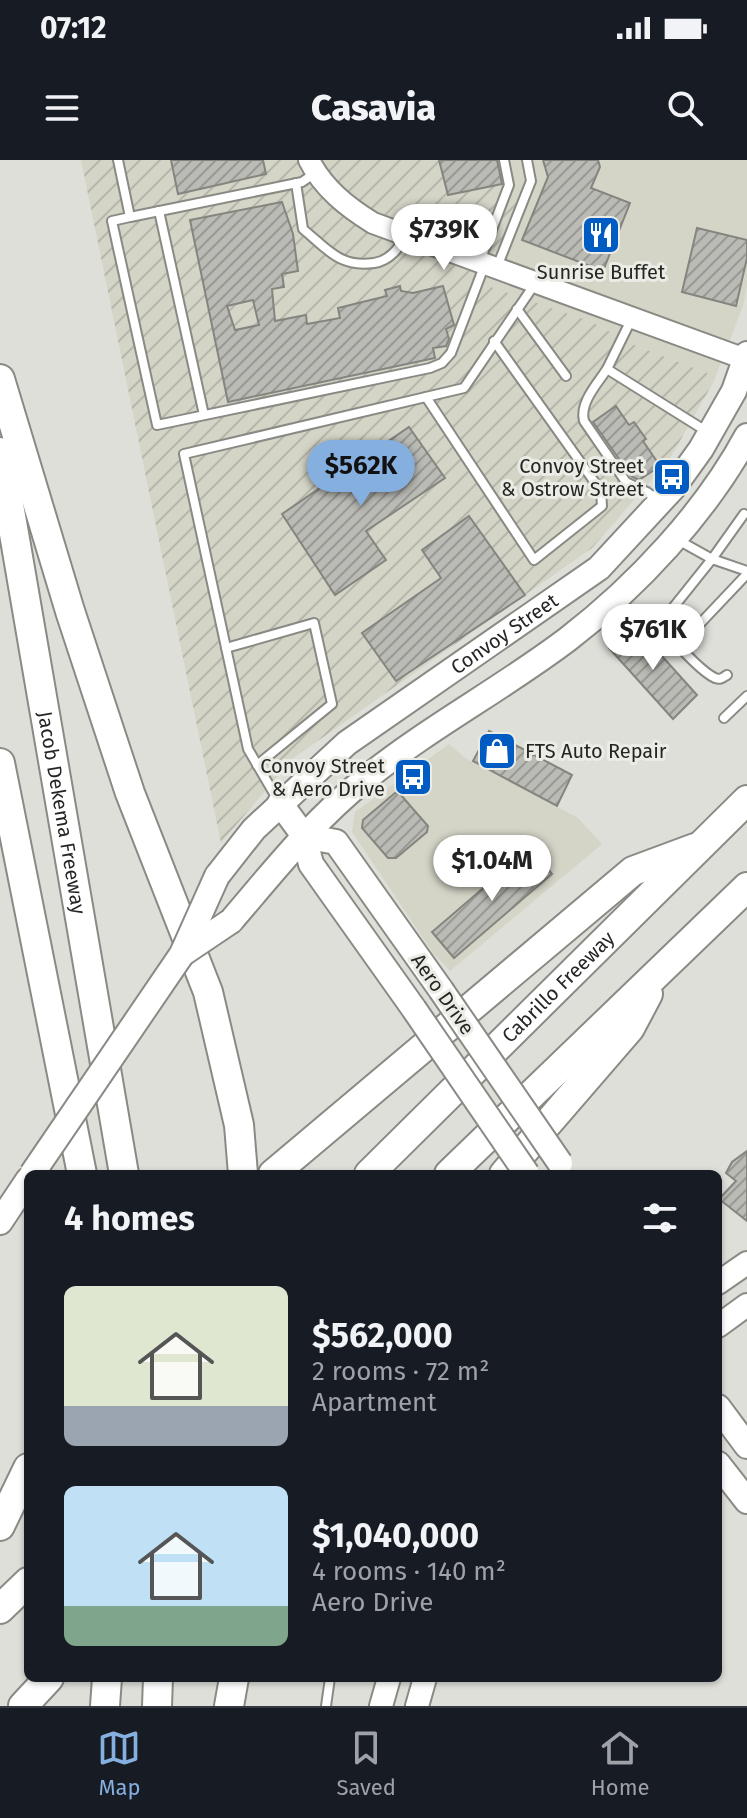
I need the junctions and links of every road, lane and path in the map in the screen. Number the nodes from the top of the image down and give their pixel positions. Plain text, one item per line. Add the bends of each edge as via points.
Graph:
1 (118, 160) edge
2 (504, 160) edge
3 (527, 160) edge
4 (312, 166) edge
5 (296, 183) junction
6 (159, 211) junction
7 (130, 217) junction
8 (405, 235) junction
9 (487, 264) junction
10 (534, 282) junction
11 (517, 309) junction
12 (632, 318) junction
13 (494, 341) junction
14 (746, 358) edge
15 (607, 369) junction
16 (566, 376) dead end
17 (0, 379) edge
18 (426, 397) junction
19 (204, 415) junction
20 (710, 433) junction
21 (747, 436) edge
22 (0, 452) edge
23 (661, 502) junction
24 (744, 514) dead end
25 (674, 537) junction
26 (712, 559) junction
27 (747, 573) edge
28 (694, 630) dead end
29 (226, 648) junction
30 (727, 675) dead end
31 (747, 696) edge
32 (724, 718) dead end
33 (0, 763) edge
34 (257, 765) junction
35 (747, 800) edge
36 (280, 803) junction
37 (304, 836) junction
38 (695, 848) junction
39 (747, 887) edge
40 (182, 954) junction
41 (660, 971) junction
42 (563, 1168) edge
43 (35, 1170) edge
44 (81, 1170) edge
45 (123, 1170) edge
46 (243, 1170) edge
47 (278, 1170) edge
48 (373, 1170) edge
49 (453, 1170) edge
50 (507, 1170) edge
51 (524, 1170) edge
52 (24, 1186) edge
53 (0, 1222) edge
54 (747, 1263) edge
55 (722, 1280) edge
56 (747, 1305) edge
57 (722, 1323) edge
58 (722, 1412) edge
59 (747, 1446) edge
60 (722, 1469) edge
61 (24, 1476) edge
62 (747, 1501) edge
63 (24, 1506) edge
64 (0, 1527) edge
65 (24, 1586) edge
66 (0, 1609) edge
67 (45, 1682) edge
68 (107, 1682) edge
69 (158, 1682) edge
70 (233, 1682) edge
71 (329, 1682) edge
72 (388, 1682) edge
73 (424, 1682) edge
74 (23, 1706) edge
75 (105, 1706) edge
76 (157, 1706) edge
77 (229, 1706) edge
78 (326, 1706) edge
79 (381, 1706) edge
80 (417, 1706) edge

1 - 7 lane
2 - 9 lane via 509,185
3 - 9 lane via 531,181
4 - 5 lane
4 - 8 street via 351,210
5 - 6 lane
5 - 8 lane via 303,229 351,265 383,262
6 - 7 lane
6 - 19 lane
7 - 19 lane via 112,221 157,425
8 - 9 street
9 - 10 street
9 - 19 lane via 442,363
10 - 11 lane
10 - 12 street
11 - 13 lane
11 - 16 lane
12 - 14 street
12 - 15 lane
13 - 18 lane via 464,388
13 - 18 lane via 601,491 602,506 566,537 534,560
14 - 20 main road, Convoy Street
15 - 20 lane
15 - 23 lane via 584,408 584,421 626,482
17 - 46 highway via 130,793 208,992 239,1125
18 - 29 lane via 184,454
20 - 23 main road, Convoy Street
21 - 25 main road, Convoy Street via 731,467
22 - 45 highway, Jacob Dekema Freeway
23 - 36 main road, Convoy Street via 599,568 347,743
24 - 26 lane
25 - 26 lane
25 - 37 main road, Convoy Street via 621,594 573,635 366,778
26 - 27 lane
26 - 30 lane via 664,619 663,628 715,678
27 - 28 lane
29 - 34 lane via 248,749
29 - 34 lane via 314,623 332,704
31 - 32 lane
33 - 44 highway
34 - 36 lane
35 - 38 highway, Cabrillo Freeway
36 - 37 main road, Aero Drive
36 - 40 main road, Convoy Street, bridge via 217,876
37 - 40 main road, Convoy Street, bridge via 231,921
37 - 42 main road, Aero Drive, bridge via 336,842
37 - 51 main road, Aero Drive, bridge via 311,864
38 - 47 highway via 633,871
38 - 48 highway, Cabrillo Freeway
39 - 41 highway
40 - 43 main road, bridge
41 - 49 highway
41 - 50 highway via 630,1028
52 - 53 main road
54 - 55 main road
56 - 57 main road
58 - 59 main road
60 - 62 main road
61 - 64 highway
63 - 64 highway
65 - 66 highway
67 - 74 highway
68 - 75 highway
69 - 76 highway
70 - 77 highway
71 - 78 lane
72 - 79 main road
73 - 80 main road

